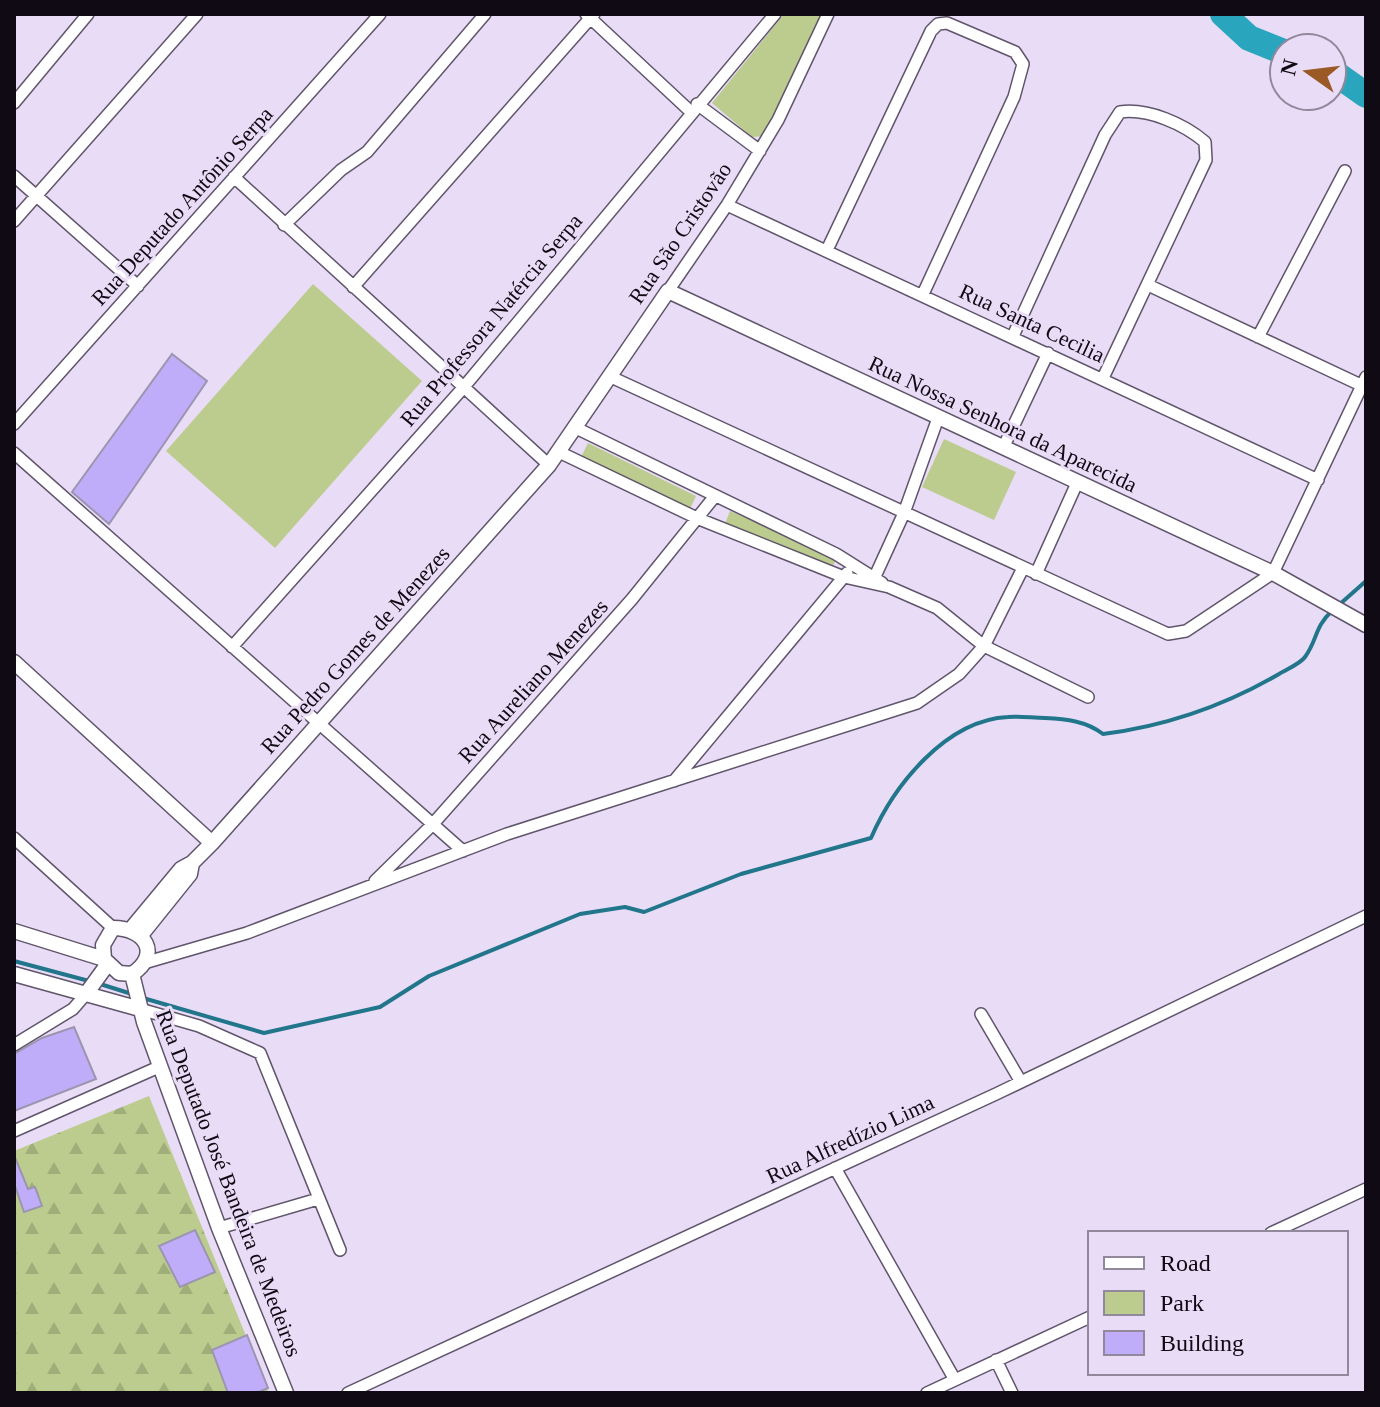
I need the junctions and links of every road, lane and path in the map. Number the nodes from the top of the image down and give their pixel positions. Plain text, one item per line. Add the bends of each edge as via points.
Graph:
1 (88, 14) edge
2 (197, 14) edge
3 (380, 14) edge
4 (485, 14) edge
5 (775, 14) edge
6 (828, 14) edge
7 (590, 15) edge
8 (14, 103) edge
9 (694, 108) junction
10 (760, 151) junction
11 (1345, 171) dead end
12 (14, 176) edge
13 (234, 177) junction
14 (37, 196) junction
15 (727, 205) junction
16 (14, 221) edge
17 (284, 225) junction
18 (827, 250) junction
19 (1148, 285) junction
20 (138, 286) junction
21 (353, 287) junction
22 (668, 291) junction
23 (923, 294) junction
24 (1013, 336) junction
25 (1258, 337) junction
26 (1048, 353) junction
27 (611, 377) junction
28 (1103, 378) junction
29 (1365, 383) edge
30 (463, 388) junction
31 (938, 418) junction
32 (14, 424) edge
33 (576, 428) junction
34 (1003, 448) junction
35 (559, 452) junction
36 (14, 453) edge
37 (549, 465) junction
38 (1318, 480) junction
39 (1077, 483) junction
40 (715, 496) junction
41 (904, 513) junction
42 (699, 519) junction
43 (853, 564) junction
44 (1023, 568) junction
45 (1273, 573) junction
46 (1036, 574) junction
47 (844, 577) junction
48 (873, 581) junction
49 (1362, 622) edge
50 (984, 646) junction
51 (232, 647) junction
52 (14, 662) edge
53 (1088, 697) dead end
54 (318, 724) junction
55 (674, 781) junction
56 (432, 825) junction
57 (14, 838) edge
58 (212, 843) junction
59 (463, 851) junction
60 (372, 885) junction
61 (1366, 916) edge
62 (113, 928) junction
63 (14, 931) edge
64 (136, 931) junction
65 (106, 962) junction
66 (144, 963) junction
67 (14, 974) edge
68 (91, 986) junction
69 (136, 993) junction
70 (981, 1014) dead end
71 (14, 1045) edge
72 (161, 1066) junction
73 (1021, 1082) junction
74 (14, 1131) edge
75 (835, 1168) junction
76 (1366, 1189) edge
77 (318, 1199) junction
78 (219, 1228) junction
79 (1275, 1231) edge
80 (340, 1250) dead end
81 (1088, 1318) edge
82 (996, 1360) junction
83 (955, 1380) junction
84 (286, 1393) edge
85 (348, 1393) edge
86 (927, 1393) edge
87 (1012, 1393) edge

1 - 8 street
2 - 14 street
3 - 13 street, Rua Deputado Antônio Serpa
4 - 17 street via 367,152
5 - 9 street, Rua Professora Natércia Serpa
6 - 10 street, Rua São Cristovão
7 - 9 street
7 - 21 street
9 - 10 street
9 - 30 street, Rua Professora Natércia Serpa
10 - 15 street, Rua São Cristovão
11 - 25 street
12 - 14 street
13 - 17 street
13 - 20 street, Rua Deputado Antônio Serpa
14 - 16 street
14 - 20 street
15 - 18 street, Rua Santa Cecilia
15 - 22 street, Rua São Cristovão
17 - 21 street
18 - 23 street, Rua Santa Cecilia
18 - 23 street via 931,31 947,23 1015,52 1023,64 1014,97
19 - 24 street via 1206,160 1205,142 1192,131 1137,109 1120,112 1105,135
19 - 25 street
19 - 28 street
20 - 32 street, Rua Deputado Antônio Serpa
21 - 30 street
22 - 27 street, Rua São Cristovão
22 - 31 street, Rua Nossa Senhora da Aparecida
23 - 24 street, Rua Santa Cecilia
24 - 26 street, Rua Santa Cecilia
25 - 29 street
26 - 28 street, Rua Santa Cecilia
26 - 34 street
27 - 33 street, Rua São Cristovão
27 - 41 street
28 - 38 street, Rua Santa Cecilia
29 - 38 street
30 - 37 street
30 - 51 street, Rua Professora Natércia Serpa
31 - 34 street, Rua Nossa Senhora da Aparecida
31 - 41 street
33 - 35 street, Rua São Cristovão
33 - 40 street
34 - 39 street, Rua Nossa Senhora da Aparecida
35 - 37 street, Rua São Cristovão
35 - 42 street
36 - 51 street
37 - 54 street, Rua Pedro Gomes de Menezes
38 - 45 street
39 - 45 street, Rua Nossa Senhora da Aparecida
39 - 46 street
40 - 42 street, Rua Aureliano Menezes
40 - 43 street
41 - 44 street
41 - 48 street
42 - 47 street
42 - 56 street, Rua Aureliano Menezes
43 - 47 street
43 - 48 street
44 - 46 street
44 - 50 street
45 - 46 street via 1186,631 1168,634
45 - 49 street, Rua Nossa Senhora da Aparecida
47 - 48 street
47 - 55 street
48 - 50 street via 937,608
50 - 53 street
50 - 55 street via 959,674 917,703
51 - 54 street
52 - 58 street
54 - 56 street
54 - 58 street, Rua Pedro Gomes de Menezes
55 - 59 street
56 - 59 street
56 - 60 street, Rua Aureliano Menezes
57 - 62 street
58 - 64 street, Rua Pedro Gomes de Menezes via 181,869
59 - 60 street
60 - 66 street via 247,933
61 - 73 street, Rua Alfredízio Lima
62 - 64 street
62 - 65 street via 103,945
63 - 65 street
64 - 66 street via 148,948
65 - 68 street
65 - 69 street
66 - 69 street
67 - 68 street
68 - 69 street
68 - 71 street via 73,1009
69 - 72 street, Rua Deputado José Bandeira de Medeiros
69 - 77 street via 260,1053
70 - 73 street
72 - 74 street
72 - 78 street, Rua Deputado José Bandeira de Medeiros
73 - 75 street, Rua Alfredízio Lima
75 - 83 street
75 - 85 street, Rua Alfredízio Lima
76 - 79 street
77 - 78 street
77 - 80 street
78 - 84 street, Rua Deputado José Bandeira de Medeiros
81 - 82 street
82 - 83 street
82 - 87 street
83 - 86 street

